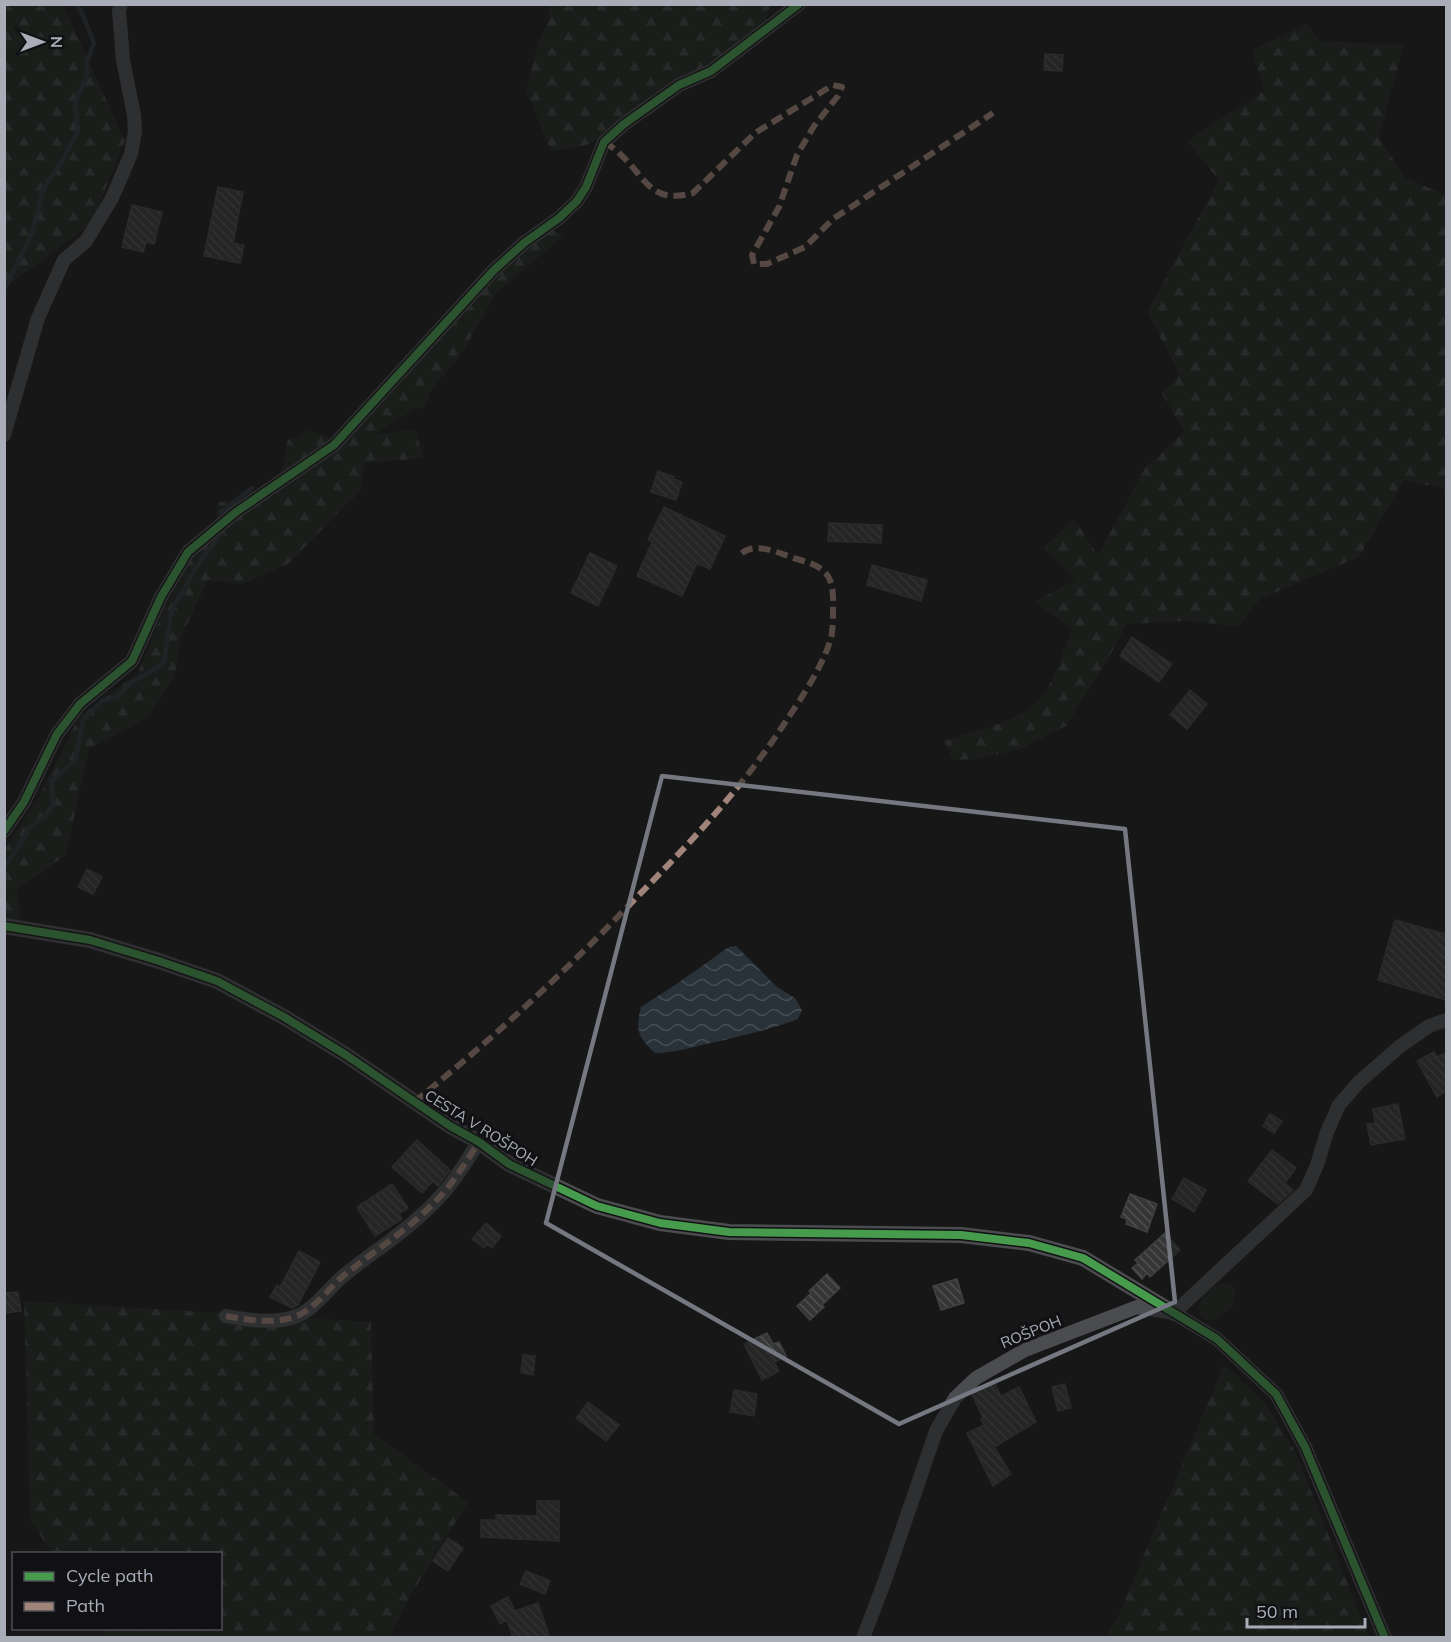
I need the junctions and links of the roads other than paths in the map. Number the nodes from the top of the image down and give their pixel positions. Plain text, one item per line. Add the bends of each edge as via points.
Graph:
1 (121, 4) edge
2 (799, 4) edge
3 (4, 435) edge
4 (4, 831) edge
5 (4, 926) edge
6 (1446, 1020) edge
7 (479, 1142) junction
8 (1174, 1313) junction
9 (226, 1316) dead end
10 (863, 1638) edge
11 (1385, 1638) edge

1 - 3 street via 123,60 134,116 131,154 112,198 86,241 64,260 38,318
2 - 4 street via 711,71 679,85 624,124 604,142 577,201 493,271 334,445 237,512 188,552 161,597 132,661 80,704 57,734 24,802
5 - 7 street, CESTA V ROŠPOH via 90,940 217,981 346,1055
6 - 8 street via 1416,1035 1359,1082 1339,1105 1306,1190
7 - 8 street, CESTA V ROŠPOH via 509,1164 597,1206 660,1223 729,1232 960,1235 1029,1243 1083,1258
7 - 9 street via 451,1184 428,1209 304,1312 272,1320
8 - 10 street, ROŠPOH via 1137,1307 1025,1350 976,1378 955,1398 936,1431
8 - 11 street via 1217,1339 1276,1394 1305,1447

